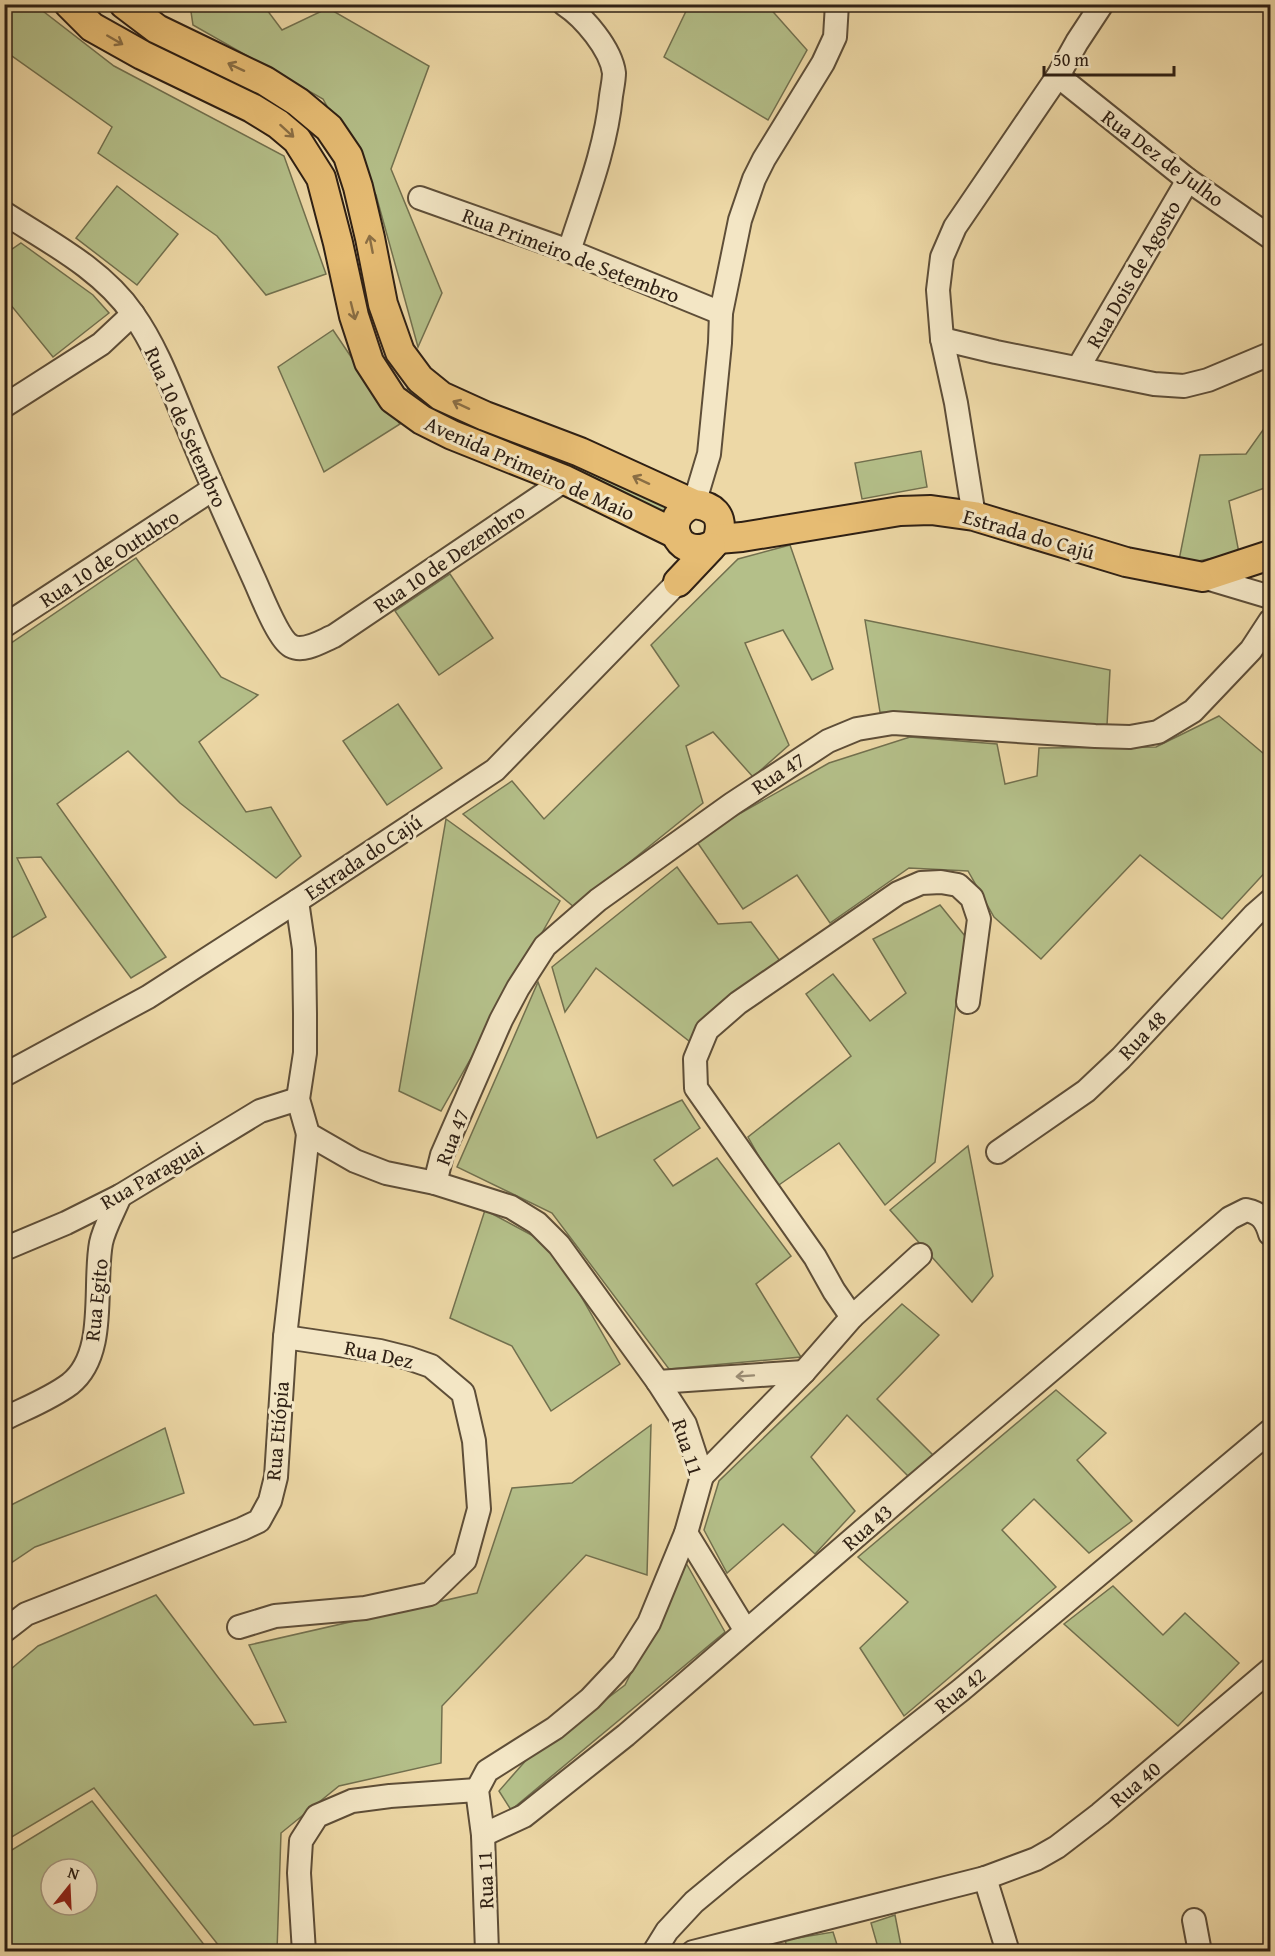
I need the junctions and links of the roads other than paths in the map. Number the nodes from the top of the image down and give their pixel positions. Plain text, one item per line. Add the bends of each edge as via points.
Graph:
1 (69, 4) edge
2 (124, 4) edge
3 (564, 4) edge
4 (837, 4) edge
5 (1102, 4) edge
6 (1058, 76) junction
7 (1188, 180) junction
8 (420, 198) dead end
9 (4, 213) edge
10 (1270, 237) edge
11 (569, 251) junction
12 (721, 313) junction
13 (134, 314) junction
14 (942, 339) junction
15 (1270, 354) edge
16 (1078, 368) junction
17 (4, 406) edge
18 (565, 480) junction
19 (213, 489) junction
20 (974, 516) junction
21 (700, 530) junction
22 (1270, 555) edge
23 (1203, 577) junction
24 (678, 582) joint
25 (1270, 597) edge
26 (1270, 621) edge
27 (4, 626) edge
28 (334, 636) joint
29 (297, 901) junction
30 (1270, 901) edge
31 (968, 1002) dead end
32 (4, 1075) edge
33 (298, 1099) junction
34 (308, 1134) junction
35 (998, 1152) dead end
36 (435, 1183) junction
37 (120, 1196) junction
38 (66, 1222) junction
39 (1270, 1234) edge
40 (101, 1242) junction
41 (4, 1249) edge
42 (920, 1255) dead end
43 (852, 1317) junction
44 (285, 1337) junction
45 (804, 1372) junction
46 (658, 1382) junction
47 (4, 1419) edge
48 (1270, 1431) edge
49 (702, 1476) junction
50 (686, 1533) junction
51 (239, 1627) dead end
52 (4, 1631) edge
53 (746, 1631) junction
54 (1270, 1670) edge
55 (477, 1790) junction
56 (483, 1835) junction
57 (985, 1878) junction
58 (1194, 1920) dead end
59 (487, 1942) edge
60 (304, 1952) edge
61 (504, 1952) edge
62 (654, 1952) edge
63 (693, 1952) edge
64 (1008, 1952) edge
65 (1200, 1952) edge

1 -> 18 main road, Avenida Primeiro de Maio via 92,27 252,108 297,140 321,178 369,362 393,399 452,435
21 -> 2 main road, Avenida Primeiro de Maio via 580,452 441,396 420,379 399,352 383,304 358,187 348,156 329,128 265,81 157,29
3 - 11 street via 589,26 604,47 614,73 610,111
4 - 12 street via 835,37 823,63 754,179 740,220
5 - 6 street
6 - 7 street, Rua Dez de Julho
6 - 14 street via 955,227 942,257 939,279
7 - 10 street, Rua Dez de Julho
7 - 16 street, Rua Dois de Agosto
8 - 11 street, Rua Primeiro de Setembro
9 - 13 street, Rua 10 de Setembro via 86,267
11 - 12 street, Rua Primeiro de Setembro
12 - 21 street
13 - 17 street via 101,344
13 - 19 street, Rua 10 de Setembro via 159,360
14 - 16 street
14 - 20 street
15 - 16 street via 1184,386 1154,384
18 - 21 main road, Avenida Primeiro de Maio
18 - 28 street, Rua 10 de Dezembro
19 - 27 street, Rua 10 de Outubro
19 - 28 street, Rua 10 de Setembro via 284,640 290,646 305,648
20 - 21 main road, Estrada do Cajú via 931,510 900,511 742,537
20 - 23 main road, Estrada do Cajú via 1126,562
21 - 24 main road, Estrada do Cajú
22 - 23 main road, Estrada do Cajú
23 - 25 street
24 - 29 street, Estrada do Cajú via 495,770
26 - 36 street, Rua 47 via 1251,650 1193,711 1158,732 1130,737 1095,736 893,723 857,729 828,741 732,804 598,900 545,946 501,1020 442,1155
29 - 32 street, Estrada do Cajú via 148,997
29 - 33 street via 305,1014 305,1053
30 - 35 street, Rua 48 via 1086,1091
31 - 43 street via 979,919 972,898 958,885 921,883 898,893 738,1003 707,1030 695,1059 696,1088 815,1257
33 - 34 street
33 - 37 street, Rua Paraguai via 260,1111
34 - 36 street, Rua 11 via 355,1161 386,1173
34 - 44 street, Rua Etiópia
36 - 46 street, Rua 11 via 511,1207 537,1223 559,1245
37 - 38 street, Rua Paraguai
37 - 40 street, Rua Egito
38 - 40 street, Rua Egito
38 - 41 street, Rua Paraguai
39 - 53 street, Rua 43 via 1258,1213 1246,1210 1230,1218
40 - 47 street, Rua Egito via 95,1338 86,1365 71,1383
42 - 43 street
43 - 45 street
44 - 51 street, Rua Dez via 408,1358 431,1366 463,1394 474,1441 479,1509 465,1560 430,1594 365,1608 275,1616
44 - 52 street, Rua Etiópia via 276,1477 270,1501 259,1521 26,1614
45 -> 46 street
45 - 49 street
46 - 49 street, Rua 11 via 685,1424
48 - 62 street, Rua 42 via 962,1690 694,1902
49 - 50 street, Rua 11
50 - 53 street
50 - 55 street, Rua 11 via 649,1623 623,1664 555,1728 487,1771
53 - 56 street, Rua 43 via 626,1736 524,1816
54 - 57 street, Rua 40 via 1058,1846 1036,1859
55 - 56 street, Rua 11
55 - 60 street via 352,1801 316,1816 301,1841
56 - 59 street, Rua 11
57 - 63 street, Rua 40
57 - 64 street
58 - 65 street
59 - 61 street

